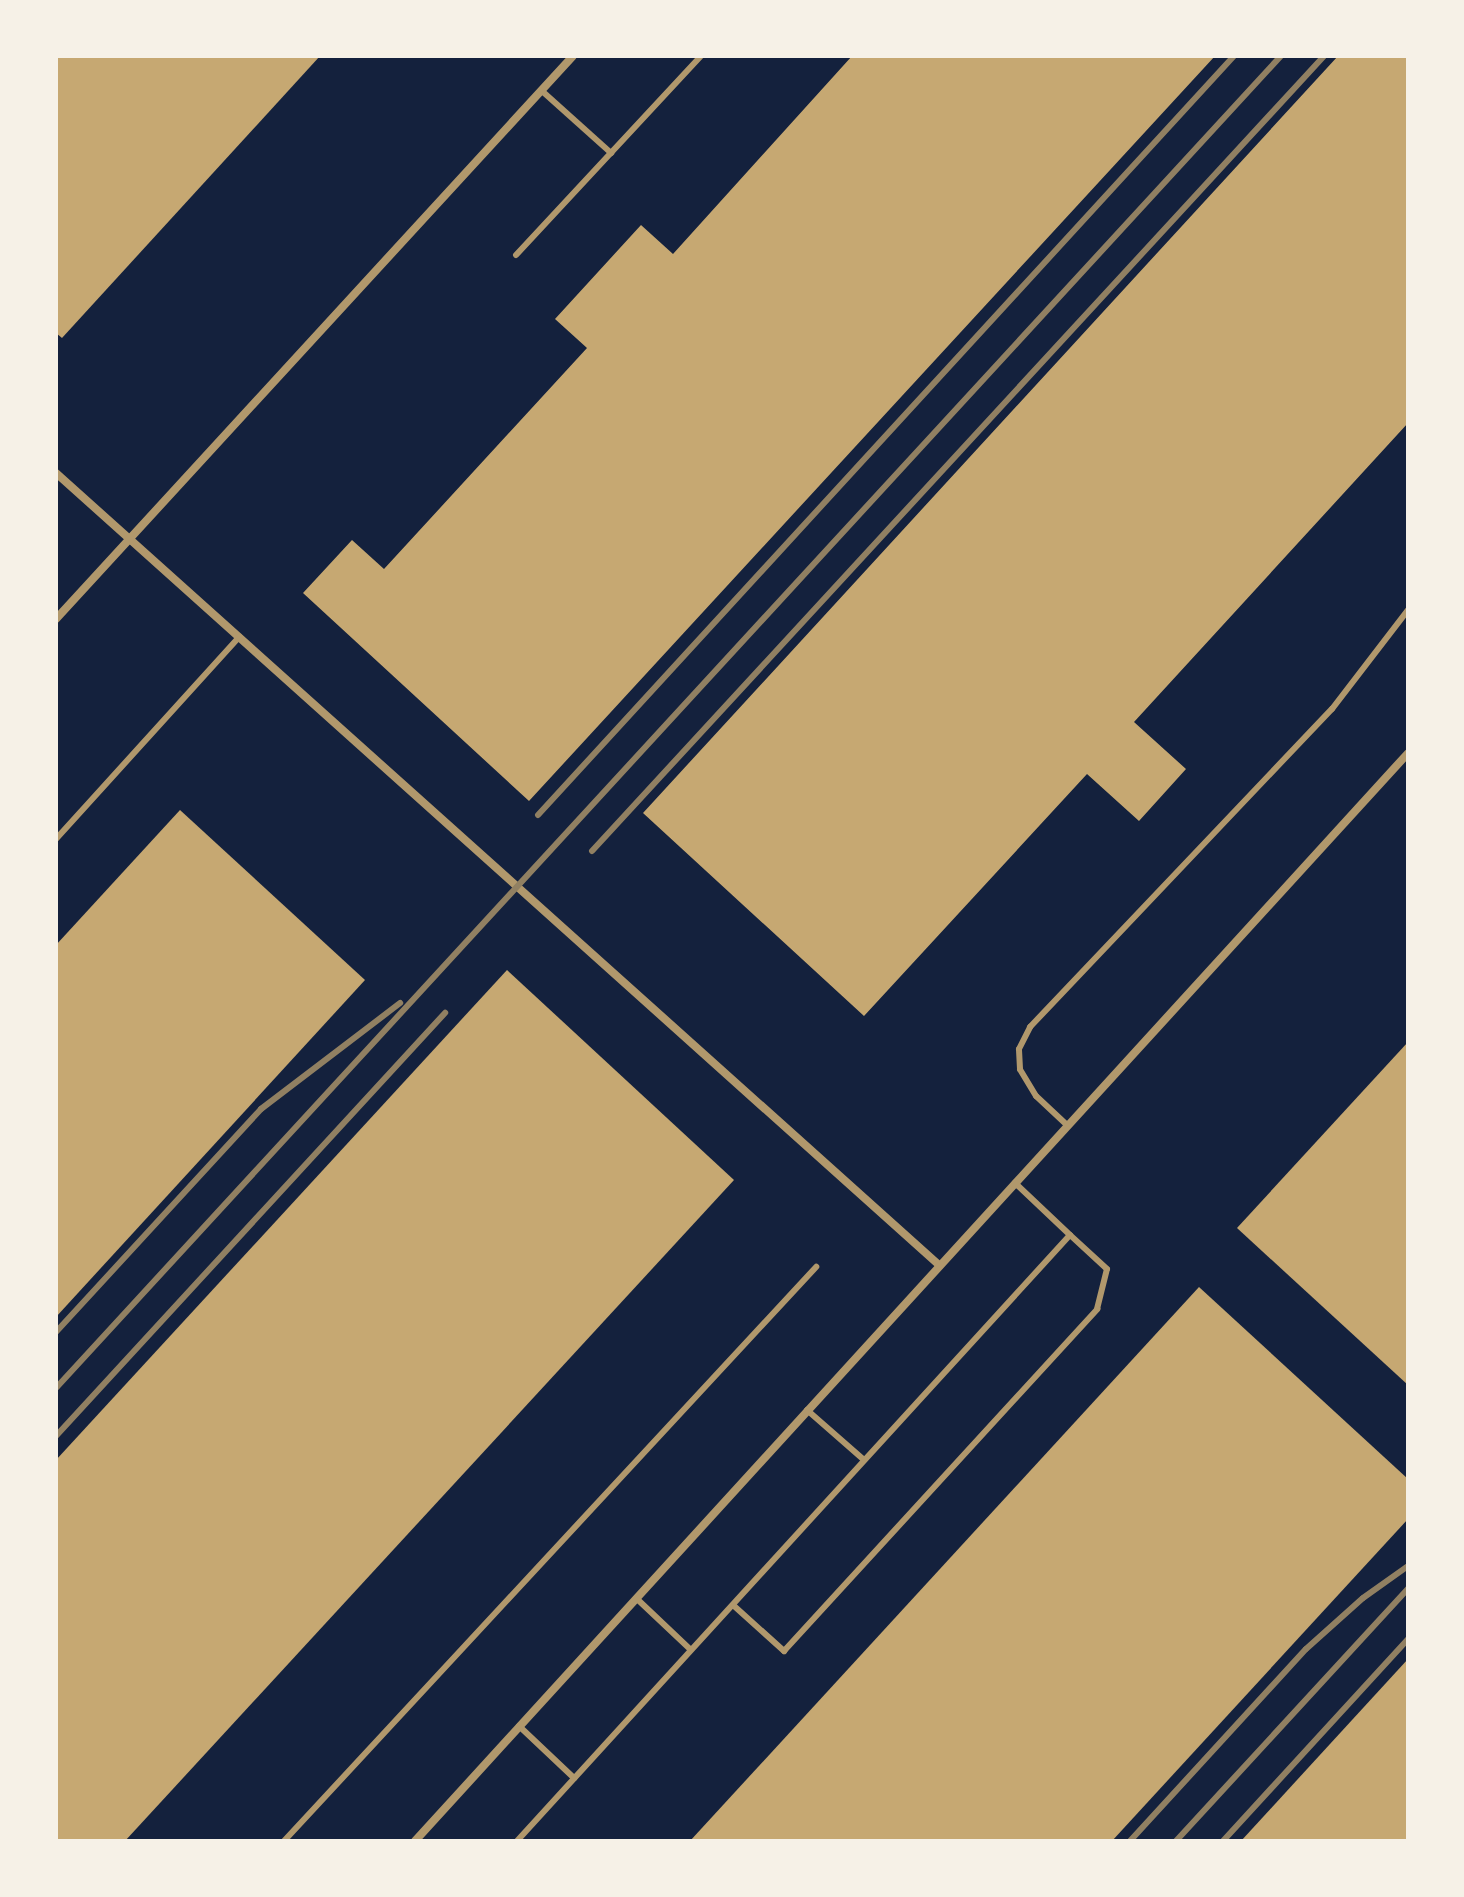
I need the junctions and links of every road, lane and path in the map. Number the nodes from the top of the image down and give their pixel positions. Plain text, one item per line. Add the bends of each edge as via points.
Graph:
1 (573, 56) edge
2 (701, 56) edge
3 (542, 91) junction
4 (611, 153) junction
5 (516, 255) dead end
6 (56, 473) edge
7 (129, 539) junction
8 (1408, 610) edge
9 (56, 619) edge
10 (239, 637) junction
11 (1408, 753) edge
12 (56, 839) edge
13 (1067, 1125) junction
14 (1015, 1183) junction
15 (1070, 1235) junction
16 (939, 1265) junction
17 (816, 1267) dead end
18 (807, 1410) junction
19 (863, 1459) junction
20 (636, 1598) junction
21 (733, 1605) junction
22 (690, 1649) junction
23 (519, 1726) junction
24 (574, 1778) junction
25 (284, 1841) edge
26 (415, 1841) edge
27 (517, 1841) edge

1 - 3 street
2 - 4 lane
3 - 4 lane
3 - 7 street
4 - 5 lane
6 - 7 street
7 - 9 street
7 - 10 street
8 - 13 lane via 1332,709 1030,1027 1019,1049 1020,1069 1036,1096
10 - 12 lane
10 - 16 street
11 - 13 street
13 - 14 street
14 - 15 lane
14 - 16 street
15 - 19 lane
15 - 21 lane via 1107,1269 1097,1309 784,1651
16 - 18 street
17 - 25 lane
18 - 19 lane
18 - 20 street
19 - 21 lane
20 - 22 lane
20 - 23 street
21 - 22 lane
22 - 24 lane
23 - 24 lane
23 - 26 street
24 - 27 lane

